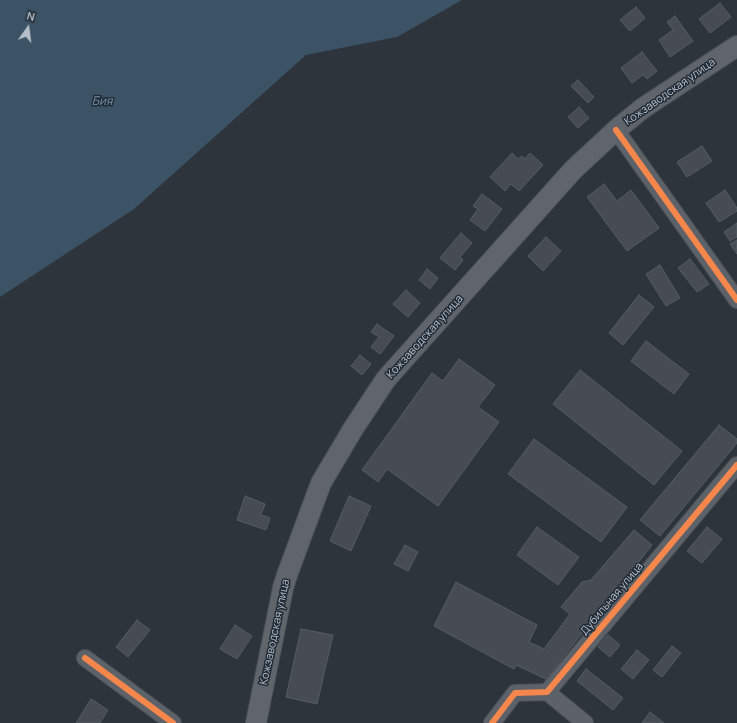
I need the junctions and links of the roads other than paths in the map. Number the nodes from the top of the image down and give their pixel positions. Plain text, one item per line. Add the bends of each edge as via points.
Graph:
1 (737, 46) edge
2 (616, 130) junction
3 (737, 300) edge
4 (737, 465) edge
5 (85, 658) dead end
6 (547, 692) junction
7 (173, 723) edge
8 (256, 723) edge
9 (492, 723) edge
10 (585, 723) edge

1 - 2 main road, Кожзаводская улица via 643,108
2 - 3 street
2 - 8 main road, Кожзаводская улица via 573,170 386,379 353,429 321,484 287,575
4 - 6 street, Дубильная улица
5 - 7 street
6 - 9 street via 515,693
6 - 10 street

